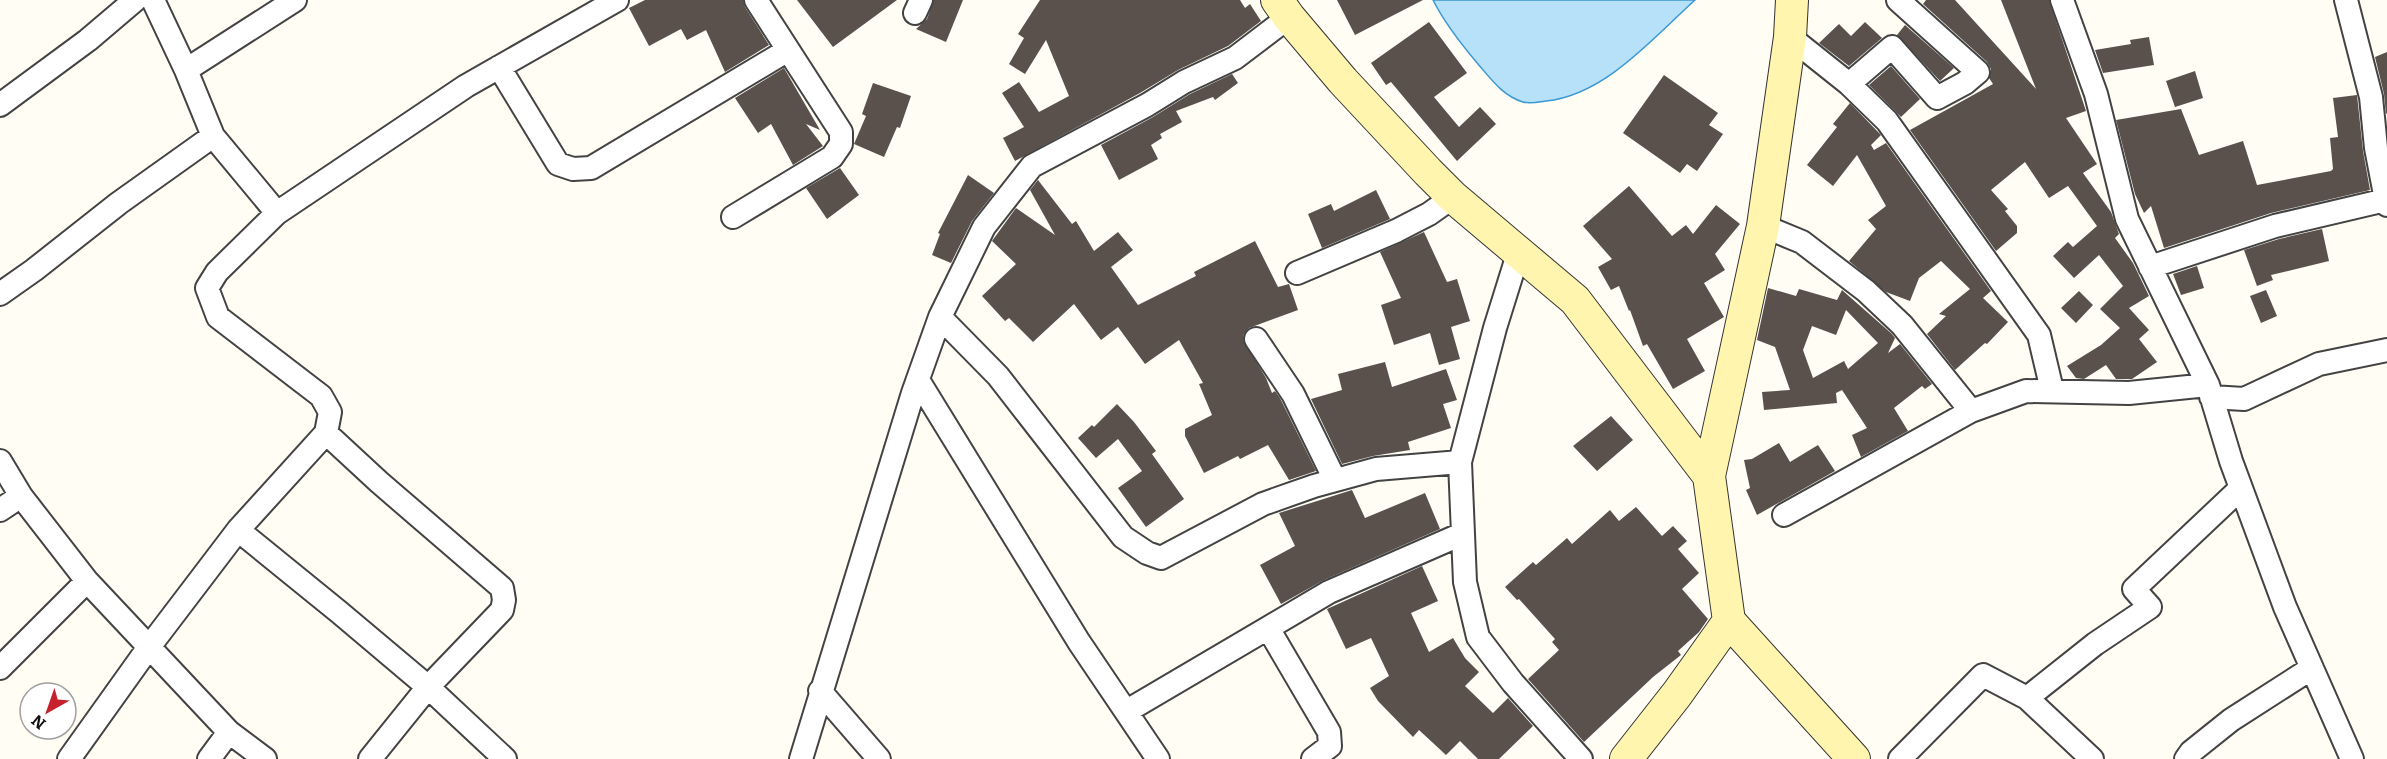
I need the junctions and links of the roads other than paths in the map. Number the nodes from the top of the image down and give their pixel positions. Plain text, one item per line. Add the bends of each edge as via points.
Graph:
1 (135, 0) edge
2 (153, 0) edge
3 (295, 0) edge
4 (617, 0) edge
5 (756, 0) edge
6 (1792, 0) edge
7 (1898, 0) edge
8 (2062, 0) edge
9 (2346, 0) edge
10 (1283, 8) edge
11 (1790, 37) junction
12 (788, 50) junction
13 (500, 68) junction
14 (186, 70) junction
15 (1849, 84) junction
16 (0, 105) edge
17 (213, 136) junction
18 (1453, 197) junction
19 (2386, 203) edge
20 (277, 213) junction
21 (733, 217) dead end
22 (1763, 226) junction
23 (1519, 251) junction
24 (2150, 267) junction
25 (1297, 273) dead end
26 (0, 294) edge
27 (940, 317) junction
28 (1256, 339) dead end
29 (2387, 350) edge
30 (918, 380) junction
31 (2052, 390) junction
32 (2209, 391) junction
33 (1971, 411) junction
34 (326, 433) junction
35 (0, 461) edge
36 (1460, 462) junction
37 (1709, 476) junction
38 (1335, 480) junction
39 (2241, 488) junction
40 (21, 496) junction
41 (0, 510) edge
42 (1784, 515) dead end
43 (238, 530) junction
44 (1462, 534) junction
45 (87, 581) junction
46 (1729, 621) junction
47 (1268, 628) junction
48 (149, 647) junction
49 (0, 668) edge
50 (2312, 668) junction
51 (428, 687) junction
52 (820, 691) junction
53 (2027, 698) junction
54 (1127, 711) junction
55 (230, 732) junction
56 (69, 759) edge
57 (209, 759) edge
58 (265, 759) edge
59 (370, 759) edge
60 (505, 759) edge
61 (801, 759) edge
62 (879, 759) edge
63 (1158, 759) edge
64 (1313, 759) edge
65 (1581, 759) edge
66 (1626, 759) edge
67 (1854, 759) edge
68 (1900, 759) edge
69 (2092, 759) edge
70 (2186, 759) edge
71 (2352, 759) edge

1 - 16 street
2 - 14 street
3 - 14 street
4 - 13 street
5 - 12 street
6 - 11 main road
7 - 15 street via 1978,72 1937,98 1892,47
8 - 24 street via 2096,94 2127,219
9 - 19 street via 2371,97
10 - 18 main road via 1343,81
10 - 27 street via 1234,58 1032,166 984,227
11 - 15 street
11 - 22 main road
12 - 13 street via 591,168 573,170 558,164
12 - 21 street via 841,132 841,144 832,157
13 - 20 street via 456,93
14 - 17 street
15 - 31 street via 1887,121 2039,335
17 - 20 street
17 - 26 street
18 - 23 main road
18 - 25 street via 1396,231
19 - 24 street via 2275,226
20 - 34 street via 217,272 207,288 218,317 321,396 330,412
22 - 33 street via 1802,242 1866,291 1902,325
22 - 37 main road
23 - 36 street
23 - 37 main road via 1575,300
24 - 32 street
27 - 30 street
27 - 38 street via 998,376 1123,537 1147,553 1161,558 1263,504
28 - 38 street via 1293,393
29 - 32 street via 2319,364 2244,399
30 - 52 street
30 - 54 street via 1073,632
31 - 32 street
31 - 33 street via 2026,391
32 - 39 street
33 - 42 street
34 - 43 street
34 - 51 street via 502,588 502,610
35 - 40 street
36 - 38 street via 1376,469
36 - 44 street
37 - 46 main road
39 - 50 street via 2285,608
39 - 53 street via 2134,589 2150,607
40 - 41 street
40 - 45 street
43 - 48 street
43 - 51 street
44 - 47 street via 1329,592
44 - 65 street via 1465,582 1478,637
45 - 48 street
45 - 49 street
46 - 66 main road
46 - 67 main road
47 - 54 street
47 - 64 street via 1329,732 1330,746
48 - 55 street
48 - 56 street
50 - 70 street via 2231,720
50 - 71 street
51 - 59 street
51 - 60 street
52 - 61 street
52 - 62 street
53 - 68 street via 1983,675
53 - 69 street
54 - 63 street
55 - 57 street
55 - 58 street

